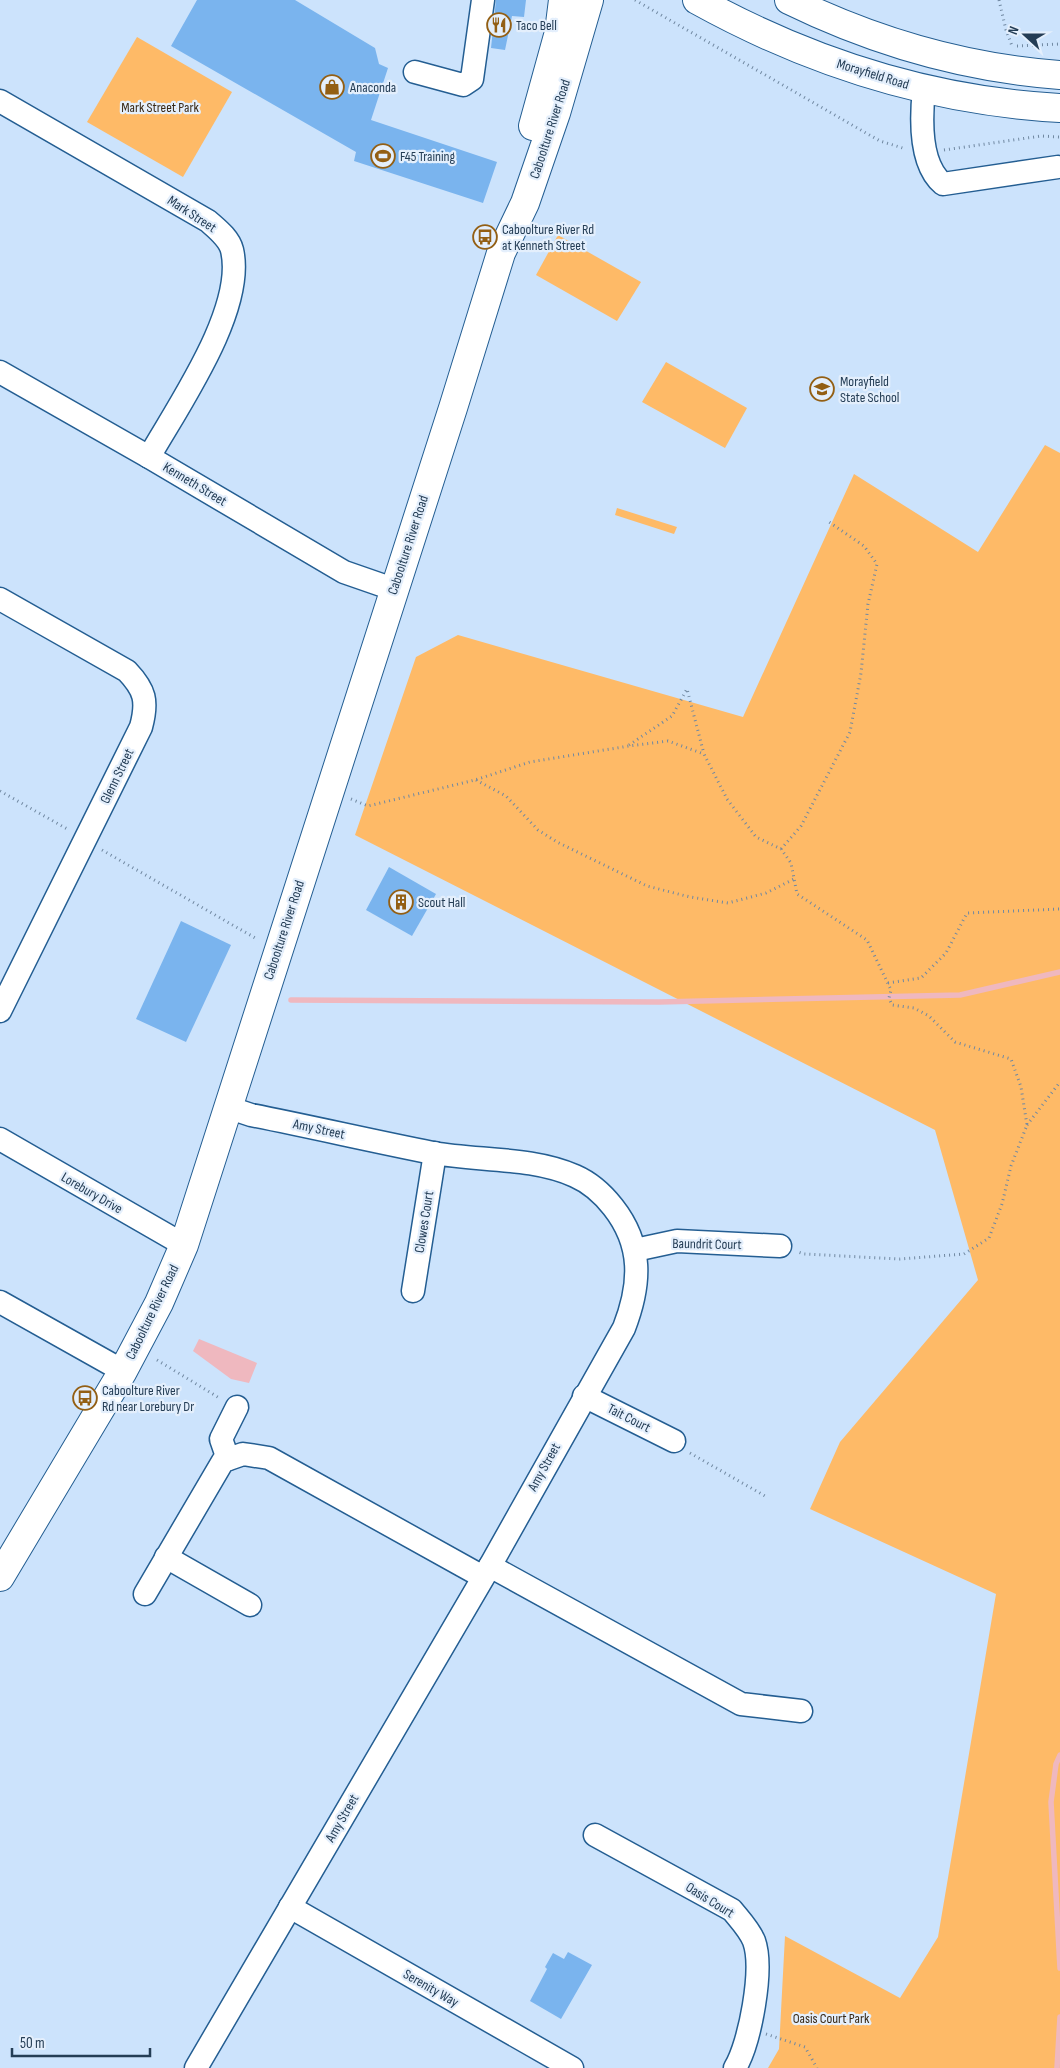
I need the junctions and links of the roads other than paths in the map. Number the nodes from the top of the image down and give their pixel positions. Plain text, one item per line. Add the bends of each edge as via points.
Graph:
1 (483, 0) edge
2 (563, 0) edge
3 (589, 0) edge
4 (697, 0) edge
5 (789, 0) edge
6 (415, 72) dead end
7 (1060, 75) edge
8 (924, 89) junction
9 (0, 101) edge
10 (1060, 108) edge
11 (1058, 167) dead end
12 (501, 253) junction
13 (0, 372) edge
14 (149, 457) junction
15 (393, 589) junction
16 (0, 599) edge
17 (0, 1011) edge
18 (227, 1107) junction
19 (0, 1139) edge
20 (436, 1153) junction
21 (184, 1245) junction
22 (780, 1246) road end
23 (635, 1250) junction
24 (414, 1291) dead end
25 (0, 1302) edge
26 (123, 1371) junction
27 (584, 1396) junction
28 (235, 1412) road end
29 (674, 1441) road end
30 (228, 1460) junction
31 (166, 1557) junction
32 (487, 1571) junction
33 (0, 1577) edge
34 (145, 1594) dead end
35 (250, 1606) dead end
36 (801, 1711) dead end
37 (595, 1834) dead end
38 (290, 1907) junction
39 (196, 2068) edge
40 (572, 2068) edge
41 (735, 2068) edge

1 - 6 street via 472,79 463,85
2 - 12 main road, Caboolture River Road via 559,32 539,108 509,198
3 - 12 main road, Caboolture River Road via 526,203
4 - 8 main road, Morayfield Road via 800,50
5 - 7 main road via 847,27 908,48 992,67
8 - 10 main road, Morayfield Road
8 - 11 street via 922,124 926,152 933,175 943,184
9 - 14 street, Mark Street via 208,221 221,232 232,249 234,274 222,322 212,346
12 - 15 main road, Caboolture River Road
13 - 14 street, Kenneth Street
14 - 15 street, Kenneth Street via 344,572
15 - 18 main road, Caboolture River Road
16 - 17 street, Glenn Street via 127,671 144,696 146,710 142,727
18 - 20 street, Amy Street
18 - 21 main road, Caboolture River Road
19 - 21 street, Lorebury Drive
20 - 23 street, Amy Street via 542,1166 575,1176 600,1190 630,1232
20 - 24 street, Clowes Court
21 - 26 main road, Caboolture River Road
22 - 23 street, Baundrit Court via 677,1241
23 - 27 street, Amy Street via 636,1283 631,1309 624,1328
25 - 26 street
26 - 33 main road, Caboolture River Road
27 - 29 street, Tait Court
27 - 32 street, Amy Street
28 - 30 street via 221,1438
30 - 31 street via 224,1461
30 - 32 street via 243,1454 269,1458
31 - 34 street
31 - 35 street
32 - 36 street via 741,1704
32 - 38 street, Amy Street
37 - 41 street, Oasis Court via 732,1910 745,1924 754,1942 758,1961 757,1983 742,2056
38 - 39 street, Amy Street
38 - 40 street, Serenity Way

